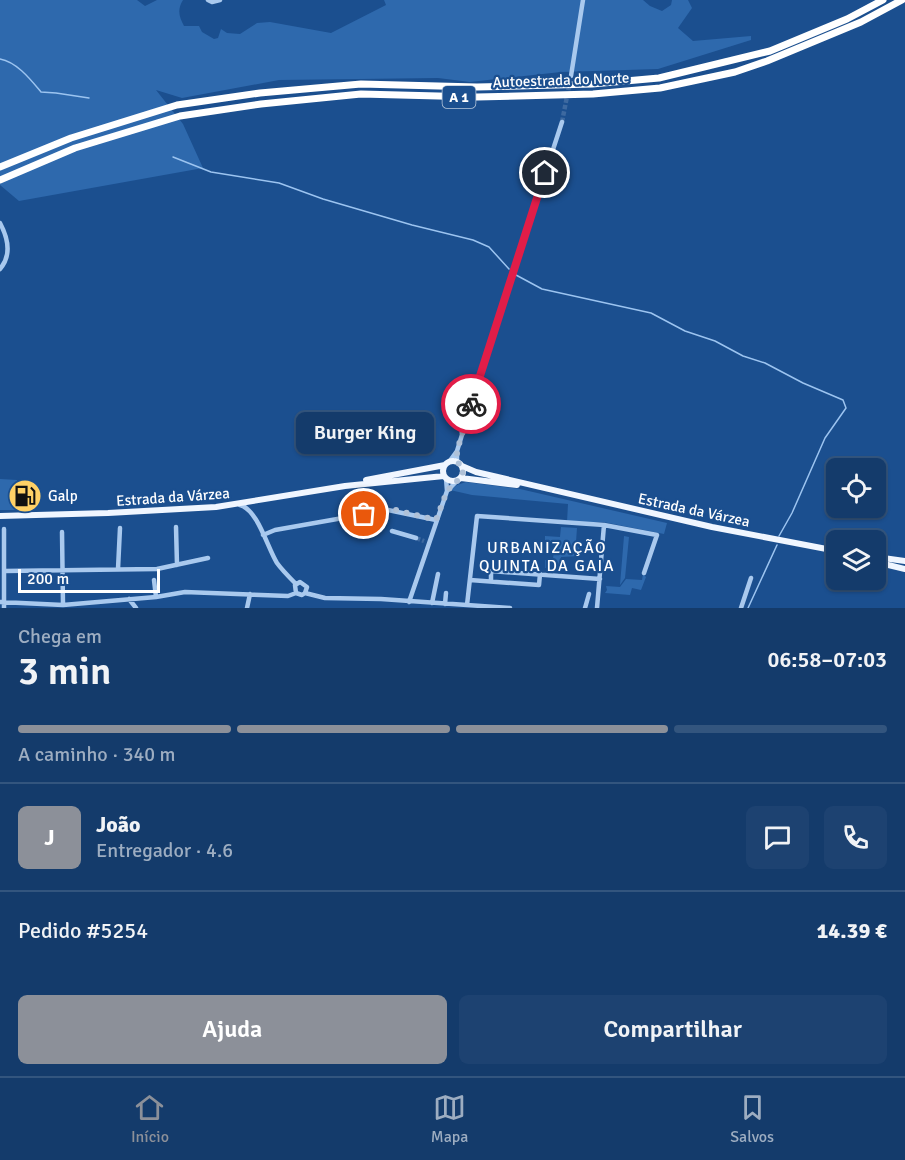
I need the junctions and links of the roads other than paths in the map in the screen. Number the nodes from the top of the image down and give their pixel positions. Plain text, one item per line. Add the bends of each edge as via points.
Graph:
1 (208, 0) edge
2 (220, 0) edge
3 (583, 0) edge
4 (883, 0) edge
5 (902, 0) edge
6 (571, 76) tunnel mouth
7 (562, 122) tunnel mouth
8 (0, 167) edge
9 (0, 180) edge
10 (0, 223) edge
11 (0, 269) edge
12 (457, 451) junction
13 (447, 464) junction
14 (460, 464) junction
15 (445, 477) junction
16 (460, 479) junction
17 (345, 486) junction
18 (447, 491) junction
19 (560, 493) junction
20 (257, 501) junction
21 (236, 504) junction
22 (252, 513) junction
23 (0, 516) edge
24 (436, 520) junction
25 (604, 525) junction
26 (176, 527) dead end
27 (120, 528) dead end
28 (4, 529) dead end
29 (392, 531) dead end
30 (62, 532) dead end
31 (263, 535) junction
32 (416, 538) tunnel mouth
33 (826, 548) edge
34 (2, 550) edge
35 (208, 558) dead end
36 (886, 558) edge
37 (905, 561) edge
38 (886, 564) edge
39 (177, 565) junction
40 (118, 569) junction
41 (905, 569) edge
42 (4, 571) junction
43 (62, 571) junction
44 (644, 573) dead end
45 (438, 574) dead end
46 (540, 574) junction
47 (751, 578) dead end
48 (600, 579) junction
49 (154, 580) dead end
50 (470, 580) junction
51 (490, 581) junction
52 (296, 584) junction
53 (305, 592) junction
54 (296, 593) junction
55 (446, 593) dead end
56 (250, 594) junction
57 (589, 594) dead end
58 (156, 597) junction
59 (129, 599) junction
60 (104, 602) junction
61 (409, 602) junction
62 (421, 602) junction
63 (432, 603) junction
64 (3, 604) edge
65 (445, 604) junction
66 (63, 605) junction
67 (467, 605) junction
68 (105, 608) edge
69 (136, 608) edge
70 (247, 608) edge
71 (418, 608) edge
72 (496, 608) edge
73 (510, 608) edge
74 (585, 608) edge
75 (597, 608) edge
76 (741, 608) edge

1 - 2 street
3 - 6 street
4 - 8 highway, Autoestrada do Norte / A 1 via 770,51 659,78 477,87 361,84 260,93 177,105 71,138
5 - 9 highway, Autoestrada do Norte / A 1 via 776,58 735,72 660,88 489,97 361,94 261,104 180,116 75,148
7 - 12 street
10 - 11 street via 8,252
12 - 13 street
12 - 14 street
13 - 14 main road, Estrada da Várzea
13 - 15 main road
13 - 17 main road, Estrada da Várzea
14 - 16 main road via 464,472
14 - 19 main road, Estrada da Várzea via 476,472
15 - 16 main road, Estrada da Várzea via 452,482
15 - 17 main road, Estrada da Várzea
15 - 18 street
16 - 18 street
16 - 19 main road, Estrada da Várzea
17 - 20 main road, Estrada da Várzea
18 - 24 street
19 - 33 main road, Estrada da Várzea
20 - 21 main road, Estrada da Várzea
20 - 22 street
21 - 22 street
21 - 23 main road, Estrada da Várzea via 151,512
22 - 31 street
24 - 31 street via 388,510
24 - 61 street
25 - 44 street via 657,534
25 - 48 street
25 - 50 street via 477,516
26 - 39 street
27 - 40 street
28 - 34 street
29 - 32 street
30 - 43 street
31 - 52 street via 277,563
34 - 42 street
35 - 39 street
36 - 37 main road
38 - 41 main road
39 - 40 street
40 - 43 street
42 - 43 street
42 - 64 street
43 - 66 street
45 - 63 street
46 - 48 street
46 - 51 street via 491,571
46 - 51 street via 539,585
47 - 76 street
48 - 75 street
49 - 58 street
50 - 51 street
50 - 67 street
52 - 53 street via 304,583
52 - 54 street
53 - 54 street
53 - 61 street via 325,598
54 - 56 street
55 - 65 street
56 - 58 street via 185,591
56 - 70 street
57 - 74 street
58 - 59 street
59 - 60 street
59 - 69 street
60 - 66 street
60 - 68 street
61 - 62 street
62 - 63 street
62 - 71 street
63 - 65 street
64 - 66 street
65 - 67 street
67 - 72 street
72 - 73 street

